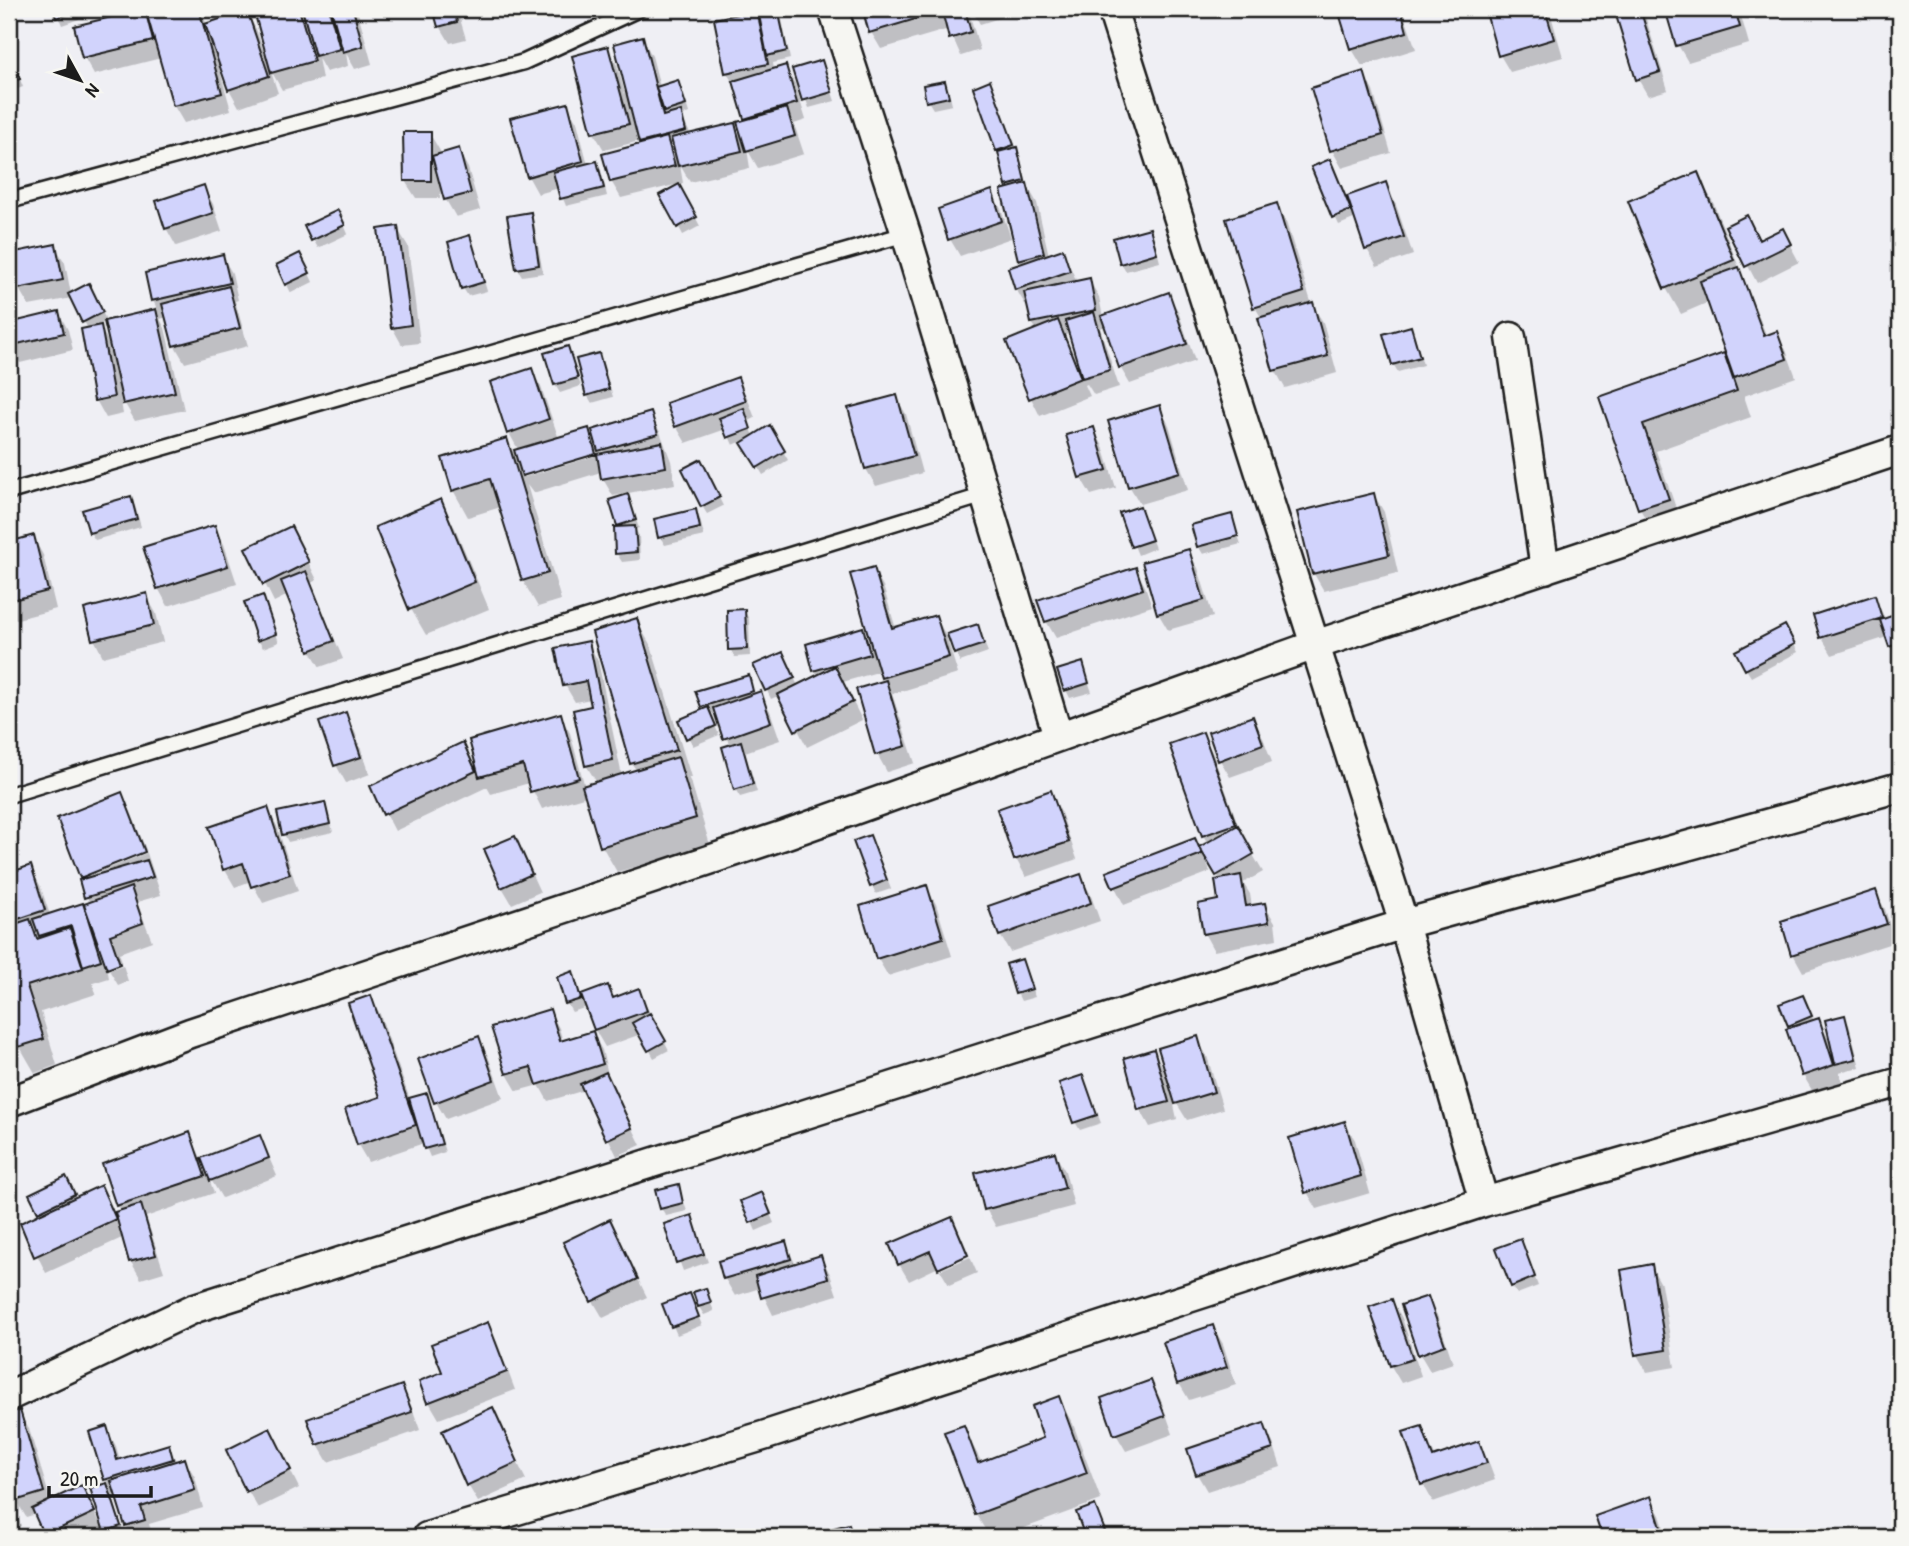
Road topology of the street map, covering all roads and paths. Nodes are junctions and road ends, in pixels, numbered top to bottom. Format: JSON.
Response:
{"nodes":[{"id":1,"x":639,"y":9,"type":"edge"},
{"id":2,"x":833,"y":9,"type":"edge"},
{"id":3,"x":1112,"y":9,"type":"edge"},
{"id":4,"x":9,"y":201,"type":"edge"},
{"id":5,"x":906,"y":234,"type":"junction"},
{"id":6,"x":1511,"y":337,"type":"dead end"},
{"id":7,"x":1900,"y":450,"type":"edge"},
{"id":8,"x":9,"y":492,"type":"edge"},
{"id":9,"x":985,"y":495,"type":"junction"},
{"id":10,"x":1545,"y":569,"type":"junction"},
{"id":11,"x":1314,"y":645,"type":"junction"},
{"id":12,"x":1058,"y":736,"type":"junction"},
{"id":13,"x":1900,"y":787,"type":"edge"},
{"id":14,"x":9,"y":796,"type":"edge"},
{"id":15,"x":1404,"y":925,"type":"junction"},
{"id":16,"x":1900,"y":1082,"type":"edge"},
{"id":17,"x":9,"y":1101,"type":"edge"},
{"id":18,"x":1484,"y":1202,"type":"junction"},
{"id":19,"x":9,"y":1396,"type":"edge"},
{"id":20,"x":426,"y":1537,"type":"edge"}],
"edges":[{"from":1,"to":4,"type":"lane"},
{"from":2,"to":5,"type":"street"},
{"from":3,"to":11,"type":"street"},
{"from":5,"to":8,"type":"lane"},
{"from":5,"to":9,"type":"street"},
{"from":6,"to":10,"type":"street"},
{"from":7,"to":10,"type":"street"},
{"from":9,"to":12,"type":"street"},
{"from":9,"to":14,"type":"lane"},
{"from":10,"to":11,"type":"street"},
{"from":11,"to":12,"type":"street"},
{"from":11,"to":15,"type":"street"},
{"from":12,"to":17,"type":"street"},
{"from":13,"to":15,"type":"street"},
{"from":15,"to":18,"type":"street"},
{"from":15,"to":19,"type":"street"},
{"from":16,"to":18,"type":"street"},
{"from":18,"to":20,"type":"street"}]}
